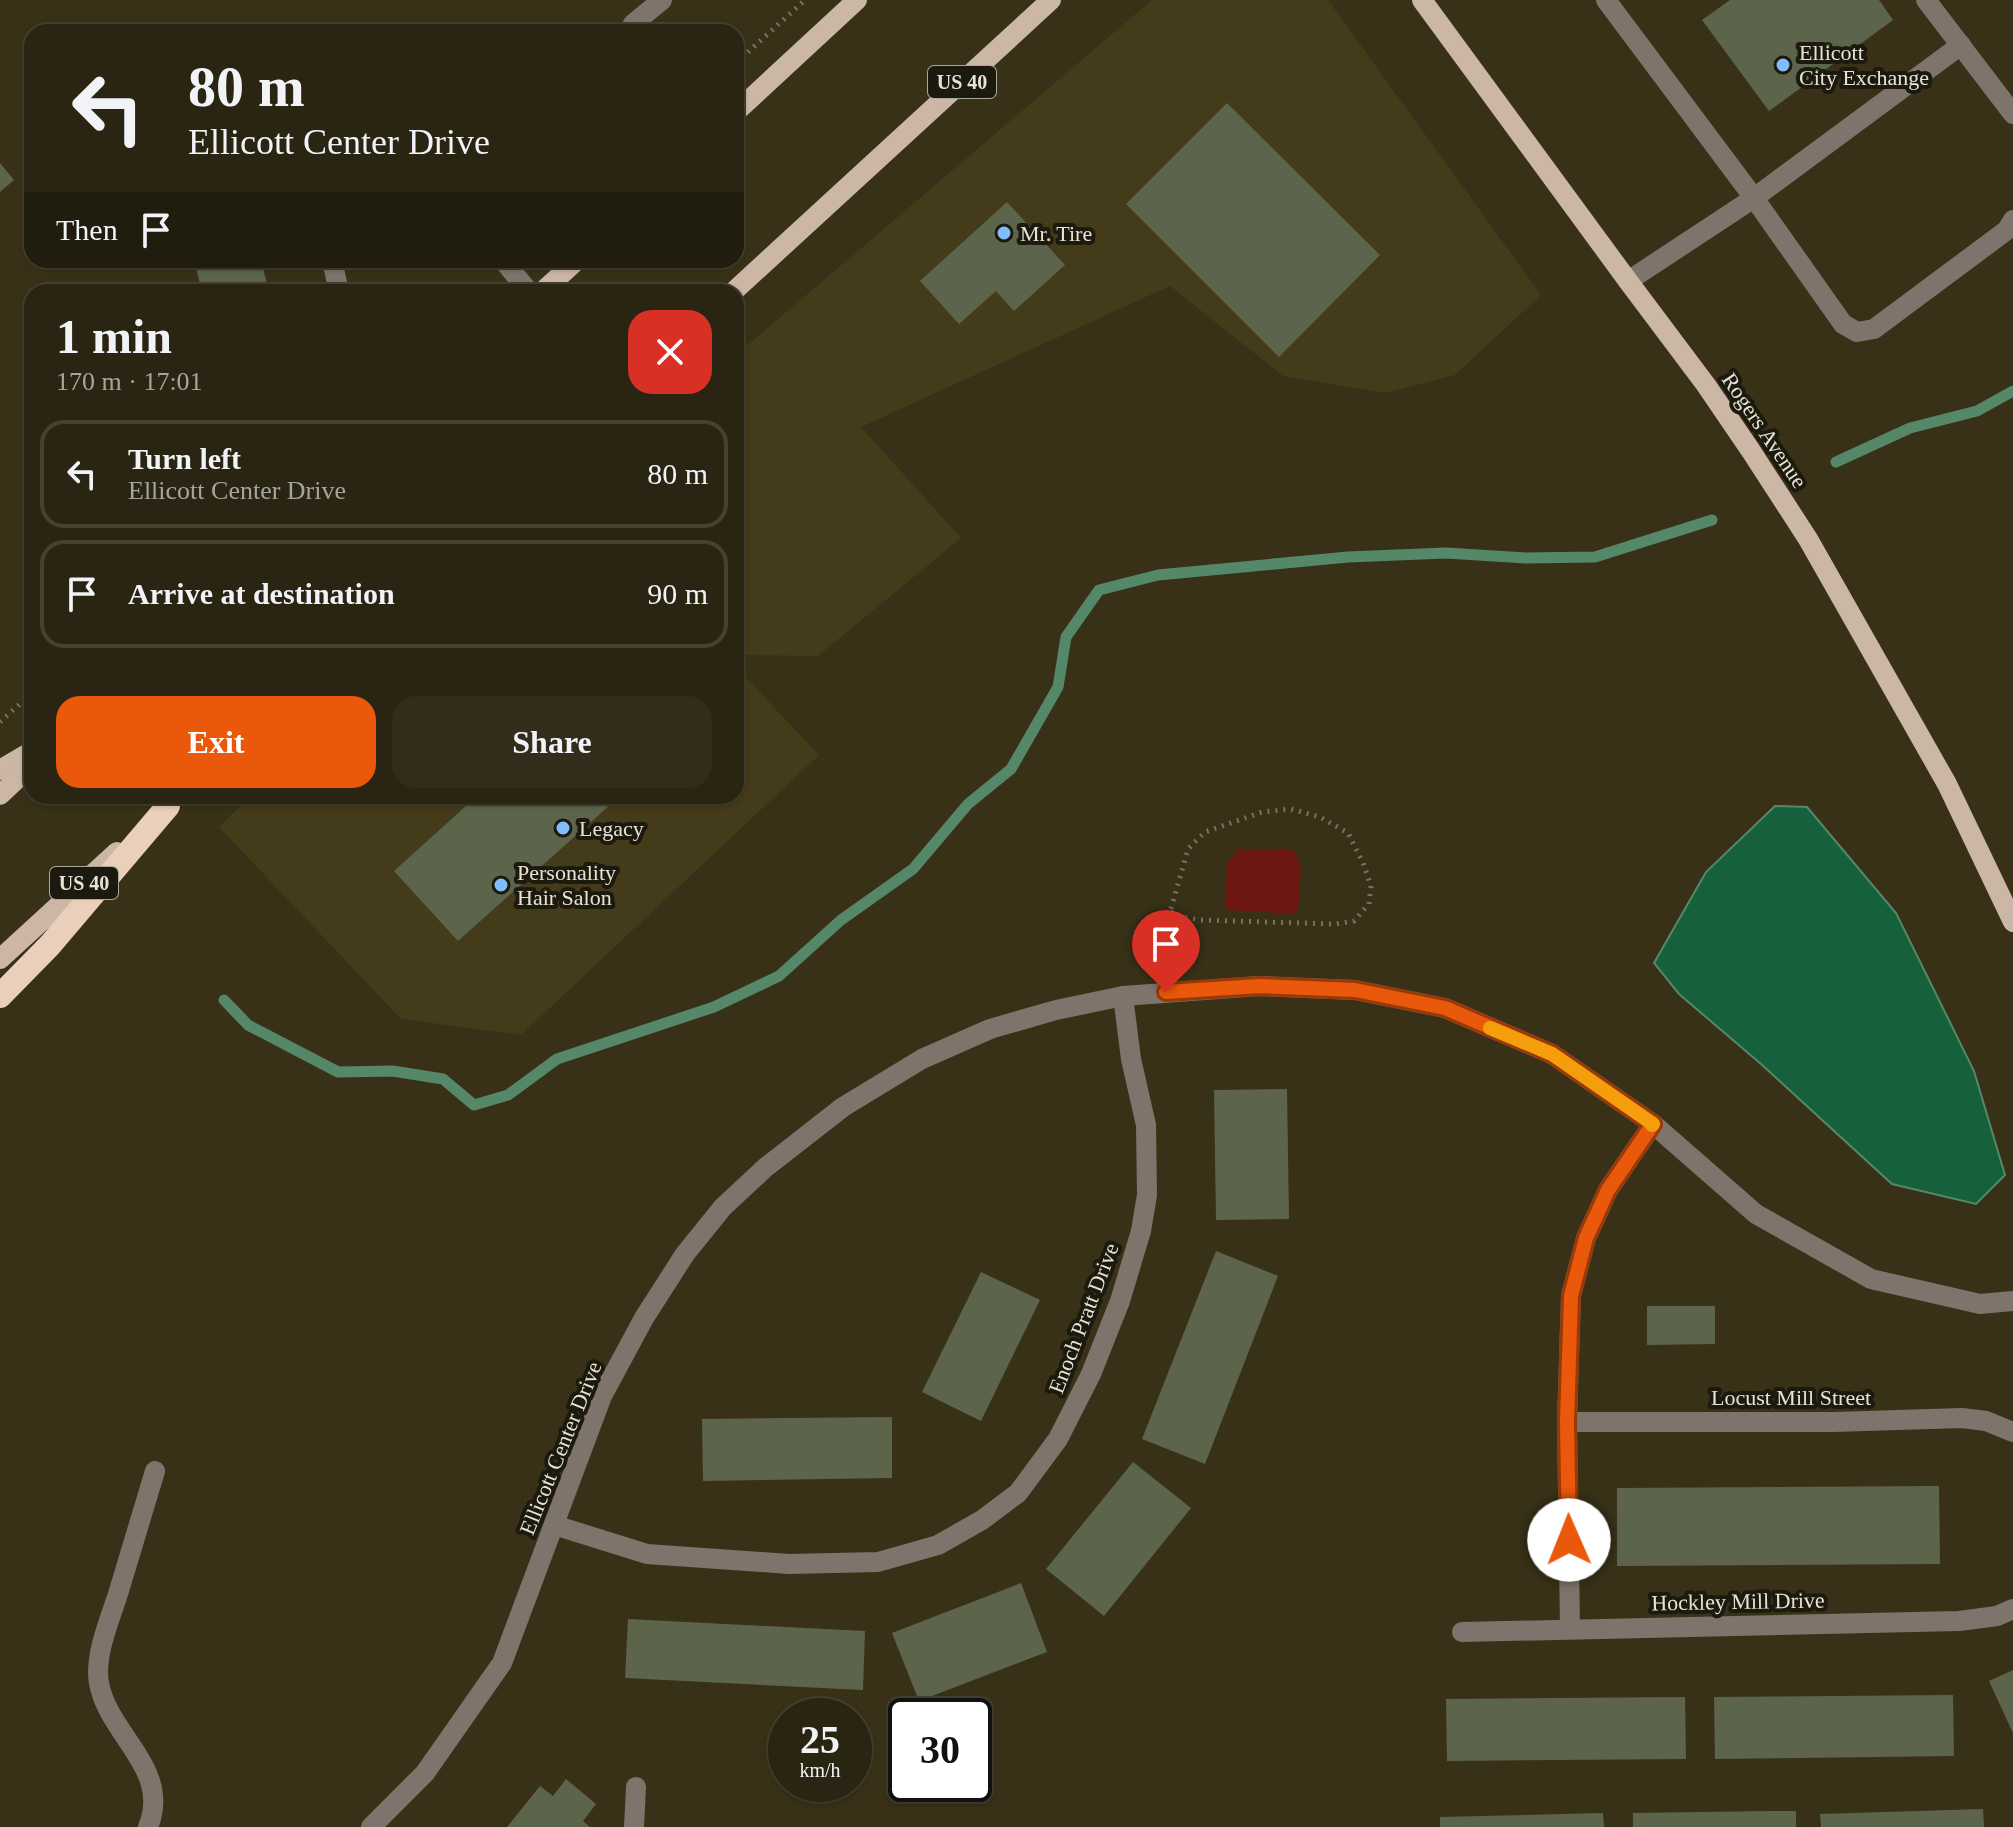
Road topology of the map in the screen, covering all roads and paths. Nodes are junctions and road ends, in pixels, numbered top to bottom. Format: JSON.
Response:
{"nodes":[{"id":1,"x":662,"y":0,"type":"edge"},
{"id":2,"x":805,"y":0,"type":"edge"},
{"id":3,"x":857,"y":0,"type":"edge"},
{"id":4,"x":1051,"y":0,"type":"edge"},
{"id":5,"x":1422,"y":0,"type":"edge"},
{"id":6,"x":1606,"y":0,"type":"edge"},
{"id":7,"x":1926,"y":0,"type":"edge"},
{"id":8,"x":633,"y":24,"type":"edge"},
{"id":9,"x":1961,"y":45,"type":"junction"},
{"id":10,"x":744,"y":56,"type":"edge"},
{"id":11,"x":744,"y":105,"type":"edge"},
{"id":12,"x":2013,"y":114,"type":"edge"},
{"id":13,"x":1754,"y":198,"type":"junction"},
{"id":14,"x":2013,"y":220,"type":"edge"},
{"id":15,"x":510,"y":268,"type":"edge"},
{"id":16,"x":568,"y":268,"type":"edge"},
{"id":17,"x":1628,"y":281,"type":"junction"},
{"id":18,"x":522,"y":284,"type":"edge"},
{"id":19,"x":551,"y":284,"type":"edge"},
{"id":20,"x":742,"y":284,"type":"edge"},
{"id":21,"x":24,"y":700,"type":"edge"},
{"id":22,"x":0,"y":722,"type":"edge"},
{"id":23,"x":24,"y":756,"type":"edge"},
{"id":24,"x":0,"y":770,"type":"edge"},
{"id":25,"x":24,"y":772,"type":"edge"},
{"id":26,"x":0,"y":795,"type":"edge"},
{"id":27,"x":171,"y":804,"type":"edge"},
{"id":28,"x":171,"y":804,"type":"edge"},
{"id":29,"x":1170,"y":912,"type":"junction"},
{"id":30,"x":2013,"y":922,"type":"edge"},
{"id":31,"x":0,"y":959,"type":"edge"},
{"id":32,"x":1166,"y":992,"type":"junction"},
{"id":33,"x":0,"y":996,"type":"edge"},
{"id":34,"x":1123,"y":996,"type":"junction"},
{"id":35,"x":1653,"y":1124,"type":"junction"},
{"id":36,"x":2013,"y":1301,"type":"edge"},
{"id":37,"x":1567,"y":1422,"type":"junction"},
{"id":38,"x":2013,"y":1432,"type":"edge"},
{"id":39,"x":155,"y":1471,"type":"dead end"},
{"id":40,"x":554,"y":1525,"type":"junction"},
{"id":41,"x":2013,"y":1609,"type":"edge"},
{"id":42,"x":1570,"y":1629,"type":"junction"},
{"id":43,"x":1462,"y":1632,"type":"dead end"},
{"id":44,"x":636,"y":1787,"type":"dead end"},
{"id":45,"x":148,"y":1827,"type":"edge"},
{"id":46,"x":371,"y":1827,"type":"edge"},
{"id":47,"x":634,"y":1827,"type":"edge"}],
"edges":[{"from":1,"to":8,"type":"street"},
{"from":2,"to":10,"type":"path"},
{"from":3,"to":11,"type":"main road"},
{"from":4,"to":20,"type":"main road","number":"US 40"},
{"from":5,"to":17,"type":"main road","name":"Rogers Avenue"},
{"from":6,"to":13,"type":"street"},
{"from":7,"to":9,"type":"street"},
{"from":9,"to":12,"type":"street"},
{"from":9,"to":13,"type":"street"},
{"from":13,"to":14,"type":"street"},
{"from":13,"to":17,"type":"street"},
{"from":15,"to":18,"type":"street"},
{"from":16,"to":19,"type":"main road"},
{"from":17,"to":30,"type":"main road","name":"Rogers Avenue"},
{"from":21,"to":22,"type":"path"},
{"from":23,"to":24,"type":"main road"},
{"from":25,"to":26,"type":"main road"},
{"from":27,"to":31,"type":"main road","number":"US 40"},
{"from":28,"to":33,"type":"highway"},
{"from":29,"to":29,"type":"path"},
{"from":29,"to":32,"type":"path"},
{"from":32,"to":34,"type":"street","name":"Ellicott Center Drive"},
{"from":32,"to":35,"type":"street","name":"Ellicott Center Drive"},
{"from":34,"to":40,"type":"street","name":"Ellicott Center Drive"},
{"from":34,"to":40,"type":"street","name":"Enoch Pratt Drive"},
{"from":35,"to":36,"type":"street","name":"Ellicott Center Drive"},
{"from":35,"to":37,"type":"street"},
{"from":37,"to":38,"type":"street","name":"Locust Mill Street"},
{"from":37,"to":42,"type":"street"},
{"from":39,"to":45,"type":"street"},
{"from":40,"to":46,"type":"street","name":"Ellicott Center Drive"},
{"from":41,"to":42,"type":"street","name":"Hockley Mill Drive"},
{"from":42,"to":43,"type":"street","name":"Hockley Mill Drive"},
{"from":44,"to":47,"type":"street"}]}
